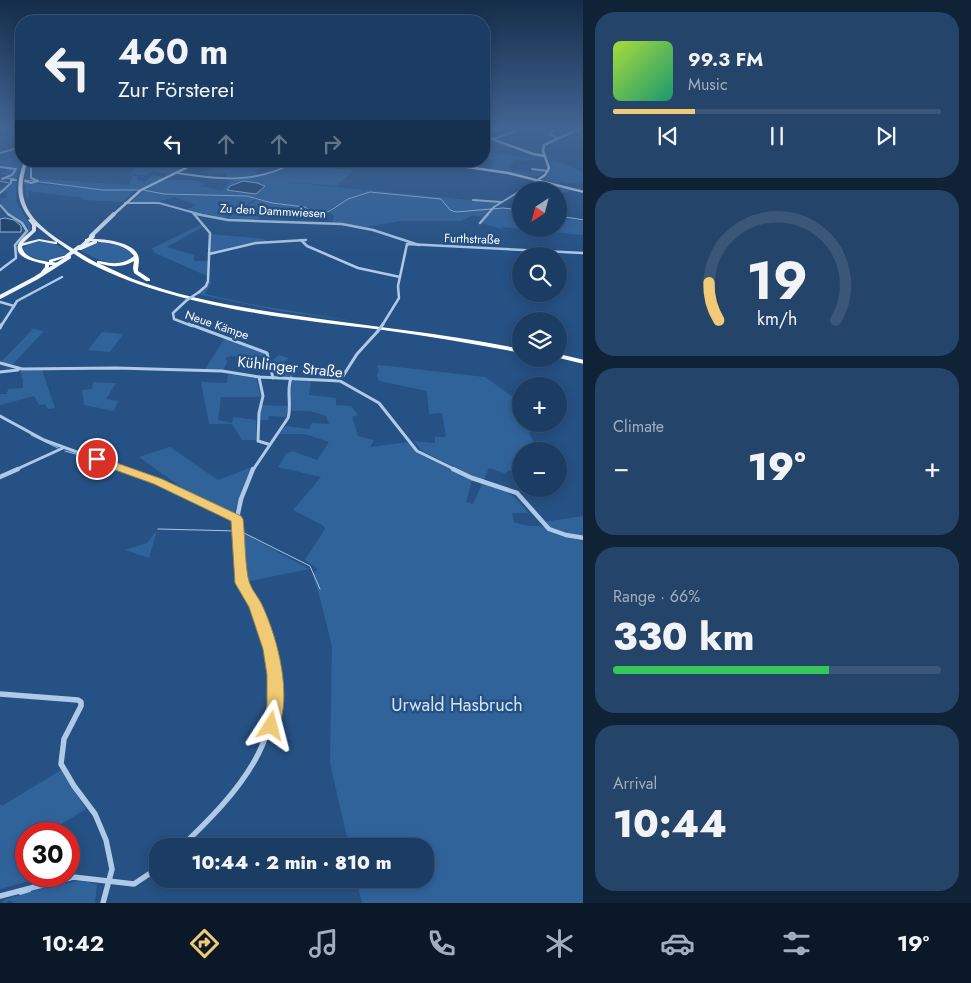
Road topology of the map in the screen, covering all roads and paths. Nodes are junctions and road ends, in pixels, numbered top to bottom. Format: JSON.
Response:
{"nodes":[{"id":1,"x":15,"y":171,"type":"edge"},
{"id":2,"x":22,"y":171,"type":"edge"},
{"id":3,"x":24,"y":171,"type":"edge"},
{"id":4,"x":31,"y":171,"type":"edge"},
{"id":5,"x":279,"y":171,"type":"edge"},
{"id":6,"x":495,"y":171,"type":"edge"},
{"id":7,"x":548,"y":171,"type":"edge"},
{"id":8,"x":177,"y":172,"type":"joint"},
{"id":9,"x":538,"y":180,"type":"junction"},
{"id":10,"x":25,"y":181,"type":"dead end"},
{"id":11,"x":583,"y":192,"type":"edge"},
{"id":12,"x":0,"y":193,"type":"edge"},
{"id":13,"x":473,"y":200,"type":"dead end"},
{"id":14,"x":125,"y":202,"type":"junction"},
{"id":15,"x":501,"y":202,"type":"junction"},
{"id":16,"x":0,"y":205,"type":"edge"},
{"id":17,"x":193,"y":213,"type":"junction"},
{"id":18,"x":112,"y":215,"type":"junction"},
{"id":19,"x":201,"y":215,"type":"junction"},
{"id":20,"x":196,"y":216,"type":"junction"},
{"id":21,"x":30,"y":218,"type":"junction"},
{"id":22,"x":480,"y":223,"type":"dead end"},
{"id":23,"x":91,"y":238,"type":"junction"},
{"id":24,"x":301,"y":240,"type":"junction"},
{"id":25,"x":306,"y":240,"type":"dead end"},
{"id":26,"x":100,"y":241,"type":"junction"},
{"id":27,"x":419,"y":245,"type":"junction"},
{"id":28,"x":63,"y":246,"type":"junction"},
{"id":29,"x":80,"y":248,"type":"junction"},
{"id":30,"x":20,"y":250,"type":"junction"},
{"id":31,"x":583,"y":253,"type":"edge"},
{"id":32,"x":209,"y":254,"type":"junction"},
{"id":33,"x":68,"y":256,"type":"junction"},
{"id":34,"x":136,"y":256,"type":"junction"},
{"id":35,"x":90,"y":258,"type":"junction"},
{"id":36,"x":47,"y":262,"type":"junction"},
{"id":37,"x":56,"y":264,"type":"junction"},
{"id":38,"x":0,"y":270,"type":"edge"},
{"id":39,"x":43,"y":272,"type":"junction"},
{"id":40,"x":62,"y":277,"type":"dead end"},
{"id":41,"x":400,"y":278,"type":"junction"},
{"id":42,"x":155,"y":284,"type":"junction"},
{"id":43,"x":13,"y":290,"type":"junction"},
{"id":44,"x":1,"y":296,"type":"edge"},
{"id":45,"x":187,"y":300,"type":"joint"},
{"id":46,"x":0,"y":302,"type":"edge"},
{"id":47,"x":14,"y":306,"type":"junction"},
{"id":48,"x":383,"y":324,"type":"joint"},
{"id":49,"x":0,"y":328,"type":"edge"},
{"id":50,"x":512,"y":348,"type":"edge"},
{"id":51,"x":512,"y":348,"type":"edge"},
{"id":52,"x":567,"y":360,"type":"edge"},
{"id":53,"x":0,"y":363,"type":"edge"},
{"id":54,"x":583,"y":363,"type":"edge"},
{"id":55,"x":22,"y":369,"type":"junction"},
{"id":56,"x":0,"y":372,"type":"edge"},
{"id":57,"x":259,"y":377,"type":"junction"},
{"id":58,"x":273,"y":378,"type":"junction"},
{"id":59,"x":292,"y":378,"type":"junction"},
{"id":60,"x":343,"y":380,"type":"junction"},
{"id":61,"x":0,"y":416,"type":"edge"},
{"id":62,"x":268,"y":444,"type":"junction"},
{"id":63,"x":63,"y":448,"type":"junction"},
{"id":64,"x":0,"y":477,"type":"edge"},
{"id":65,"x":237,"y":519,"type":"junction"},
{"id":66,"x":583,"y":538,"type":"edge"},
{"id":67,"x":0,"y":694,"type":"edge"},
{"id":68,"x":190,"y":838,"type":"edge"},
{"id":69,"x":149,"y":874,"type":"edge"},
{"id":70,"x":109,"y":880,"type":"junction"},
{"id":71,"x":0,"y":896,"type":"edge"},
{"id":72,"x":103,"y":903,"type":"edge"}],
"edges":[{"from":1,"to":12,"type":"street"},
{"from":2,"to":21,"type":"highway"},
{"from":3,"to":35,"type":"highway"},
{"from":4,"to":10,"type":"street"},
{"from":5,"to":8,"type":"street"},
{"from":6,"to":9,"type":"street"},
{"from":7,"to":9,"type":"street"},
{"from":8,"to":14,"type":"street"},
{"from":9,"to":11,"type":"street"},
{"from":9,"to":15,"type":"street"},
{"from":13,"to":15,"type":"street"},
{"from":14,"to":17,"type":"street","name":"Zu den Dammwiesen"},
{"from":14,"to":18,"type":"street"},
{"from":15,"to":22,"type":"street"},
{"from":16,"to":38,"type":"street"},
{"from":17,"to":19,"type":"street","name":"Zu den Dammwiesen"},
{"from":17,"to":20,"type":"street","name":"Neue Kämpe"},
{"from":18,"to":23,"type":"street"},
{"from":18,"to":23,"type":"street"},
{"from":19,"to":20,"type":"street"},
{"from":19,"to":27,"type":"street","name":"Zu den Dammwiesen"},
{"from":20,"to":32,"type":"street","name":"Neue Kämpe"},
{"from":21,"to":28,"type":"highway"},
{"from":21,"to":30,"type":"highway"},
{"from":23,"to":26,"type":"highway"},
{"from":23,"to":26,"type":"highway"},
{"from":23,"to":29,"type":"main road"},
{"from":24,"to":25,"type":"street"},
{"from":24,"to":32,"type":"street"},
{"from":24,"to":41,"type":"street"},
{"from":26,"to":29,"type":"highway"},
{"from":26,"to":34,"type":"highway"},
{"from":27,"to":31,"type":"street","name":"Furthstraße"},
{"from":27,"to":41,"type":"street"},
{"from":28,"to":30,"type":"highway"},
{"from":28,"to":50,"type":"highway"},
{"from":29,"to":33,"type":"main road","bridge":true},
{"from":30,"to":36,"type":"highway"},
{"from":32,"to":45,"type":"street","name":"Neue Kämpe","bridge":true},
{"from":33,"to":36,"type":"highway"},
{"from":33,"to":37,"type":"main road"},
{"from":34,"to":35,"type":"highway"},
{"from":34,"to":42,"type":"highway"},
{"from":35,"to":42,"type":"highway"},
{"from":36,"to":37,"type":"highway"},
{"from":36,"to":39,"type":"highway"},
{"from":37,"to":39,"type":"main road"},
{"from":37,"to":43,"type":"main road"},
{"from":39,"to":43,"type":"main road"},
{"from":40,"to":47,"type":"street"},
{"from":41,"to":48,"type":"street"},
{"from":42,"to":51,"type":"highway"},
{"from":43,"to":44,"type":"main road"},
{"from":45,"to":58,"type":"street","name":"Neue Kämpe"},
{"from":46,"to":47,"type":"street"},
{"from":47,"to":49,"type":"street"},
{"from":48,"to":60,"type":"street","bridge":true},
{"from":52,"to":54,"type":"highway"},
{"from":53,"to":55,"type":"street","name":"Kühlinger Straße"},
{"from":55,"to":56,"type":"street"},
{"from":55,"to":57,"type":"street","name":"Kühlinger Straße"},
{"from":57,"to":58,"type":"street","name":"Kühlinger Straße"},
{"from":57,"to":62,"type":"street"},
{"from":58,"to":59,"type":"street","name":"Kühlinger Straße"},
{"from":59,"to":60,"type":"street","name":"Kühlinger Straße"},
{"from":59,"to":62,"type":"street"},
{"from":60,"to":66,"type":"street","name":"Kühlinger Straße"},
{"from":61,"to":63,"type":"street"},
{"from":62,"to":65,"type":"street"},
{"from":63,"to":64,"type":"street"},
{"from":63,"to":65,"type":"street"},
{"from":65,"to":68,"type":"street"},
{"from":67,"to":70,"type":"street"},
{"from":69,"to":70,"type":"street"},
{"from":70,"to":71,"type":"street"},
{"from":70,"to":72,"type":"street"}]}
